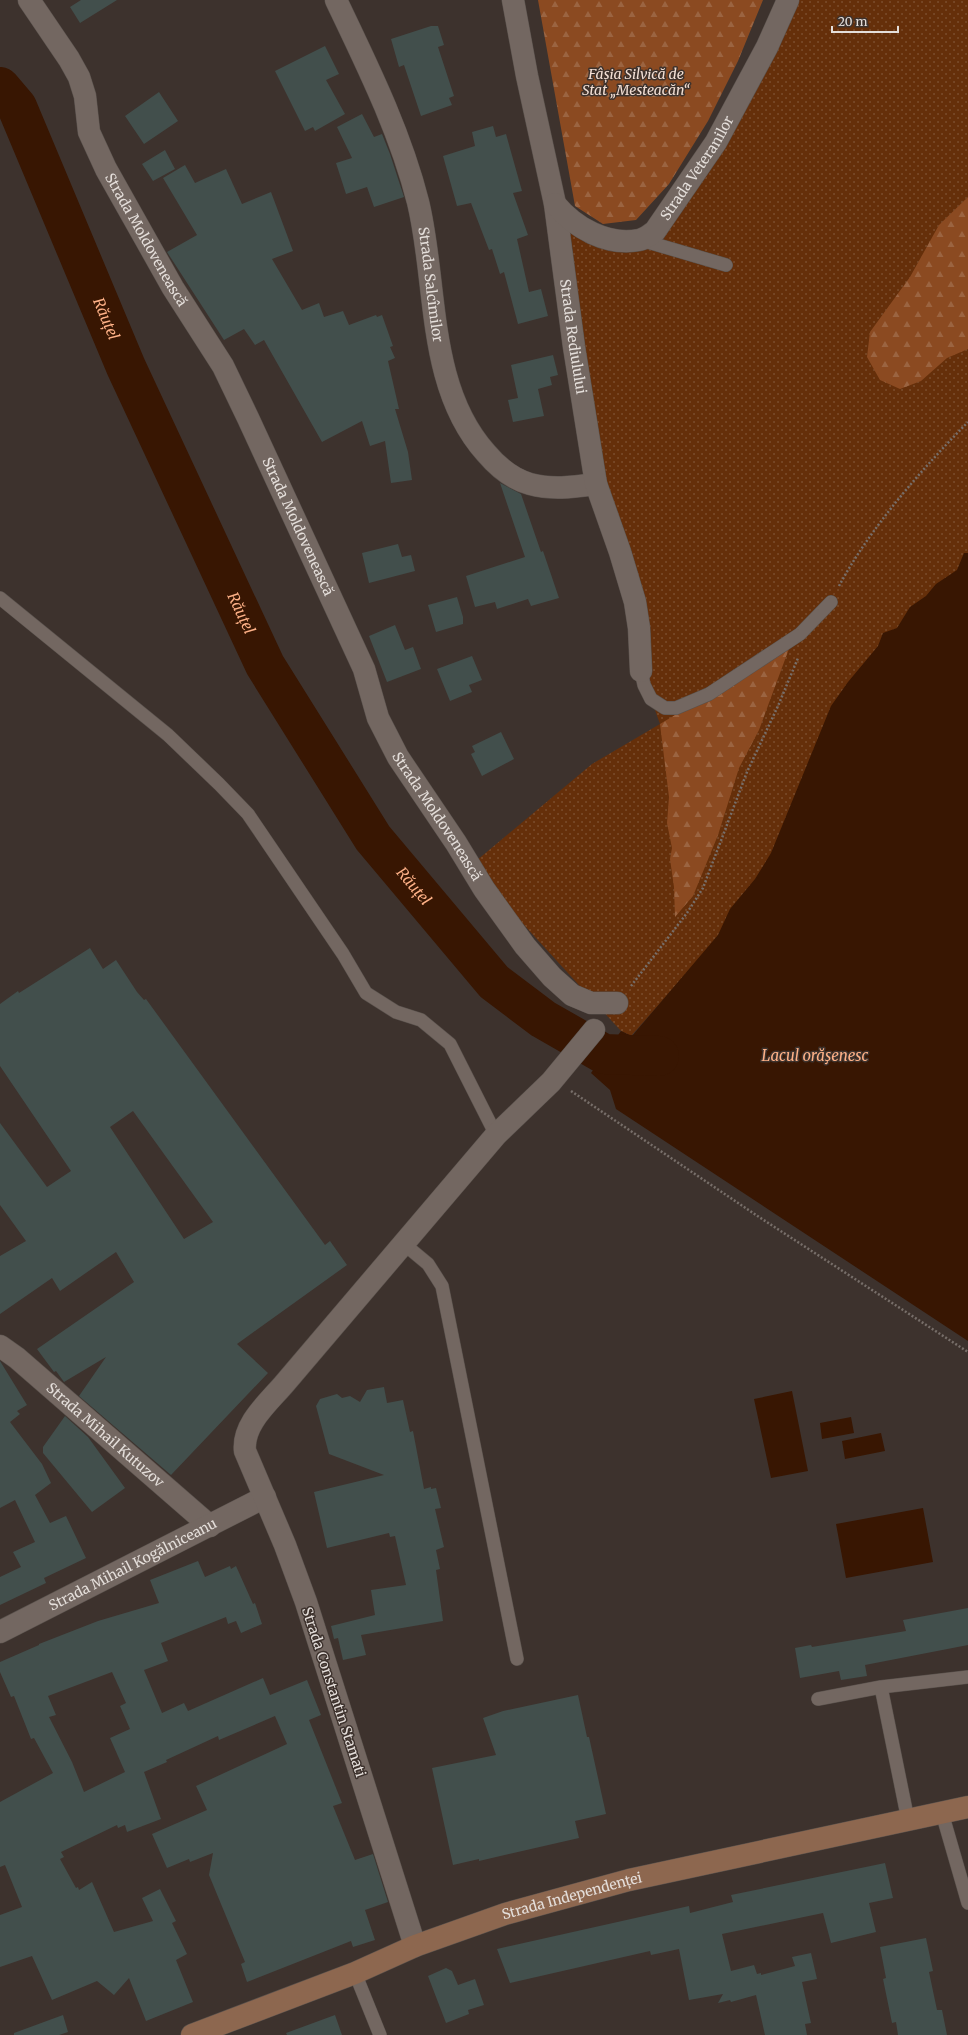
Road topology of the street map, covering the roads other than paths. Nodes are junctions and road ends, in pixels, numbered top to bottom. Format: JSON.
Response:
{"nodes":[{"id":1,"x":28,"y":0,"type":"edge"},
{"id":2,"x":336,"y":0,"type":"edge"},
{"id":3,"x":513,"y":0,"type":"edge"},
{"id":4,"x":788,"y":0,"type":"edge"},
{"id":5,"x":555,"y":204,"type":"junction"},
{"id":6,"x":641,"y":240,"type":"junction"},
{"id":7,"x":726,"y":264,"type":"dead end"},
{"id":8,"x":596,"y":484,"type":"junction"},
{"id":9,"x":0,"y":598,"type":"edge"},
{"id":10,"x":831,"y":602,"type":"road end"},
{"id":11,"x":641,"y":671,"type":"joint"},
{"id":12,"x":617,"y":1003,"type":"road end"},
{"id":13,"x":594,"y":1030,"type":"dead end"},
{"id":14,"x":496,"y":1135,"type":"junction"},
{"id":15,"x":404,"y":1244,"type":"junction"},
{"id":16,"x":0,"y":1346,"type":"edge"},
{"id":17,"x":265,"y":1497,"type":"junction"},
{"id":18,"x":210,"y":1526,"type":"junction"},
{"id":19,"x":0,"y":1632,"type":"edge"},
{"id":20,"x":517,"y":1659,"type":"dead end"},
{"id":21,"x":968,"y":1677,"type":"edge"},
{"id":22,"x":881,"y":1687,"type":"junction"},
{"id":23,"x":818,"y":1699,"type":"dead end"},
{"id":24,"x":968,"y":1807,"type":"edge"},
{"id":25,"x":942,"y":1813,"type":"junction"},
{"id":26,"x":908,"y":1820,"type":"junction"},
{"id":27,"x":968,"y":1902,"type":"edge"},
{"id":28,"x":415,"y":1946,"type":"junction"},
{"id":29,"x":355,"y":1973,"type":"junction"},
{"id":30,"x":192,"y":2035,"type":"edge"},
{"id":31,"x":380,"y":2035,"type":"edge"}],
"edges":[{"from":1,"to":12,"type":"street","name":"Strada Moldovenească"},
{"from":2,"to":8,"type":"street","name":"Strada Salcîmilor"},
{"from":3,"to":5,"type":"street","name":"Strada Rediulului"},
{"from":4,"to":6,"type":"street","name":"Strada Veteranilor"},
{"from":5,"to":6,"type":"street"},
{"from":5,"to":8,"type":"street","name":"Strada Rediulului"},
{"from":6,"to":7,"type":"lane"},
{"from":8,"to":11,"type":"street","name":"Strada Rediulului"},
{"from":9,"to":14,"type":"lane"},
{"from":10,"to":11,"type":"lane"},
{"from":13,"to":14,"type":"street"},
{"from":14,"to":15,"type":"street"},
{"from":15,"to":17,"type":"street","name":"Strada Constantin Stamati"},
{"from":15,"to":20,"type":"lane"},
{"from":16,"to":18,"type":"street","name":"Strada Mihail Kutuzov"},
{"from":17,"to":18,"type":"street","name":"Strada Mihail Kogălniceanu"},
{"from":17,"to":28,"type":"street","name":"Strada Constantin Stamati"},
{"from":18,"to":19,"type":"street","name":"Strada Mihail Kogălniceanu"},
{"from":21,"to":22,"type":"lane"},
{"from":22,"to":23,"type":"lane"},
{"from":22,"to":26,"type":"lane"},
{"from":24,"to":25,"type":"street","name":"Strada Independenței"},
{"from":25,"to":26,"type":"street","name":"Strada Independenței"},
{"from":25,"to":27,"type":"lane"},
{"from":26,"to":28,"type":"street","name":"Strada Independenței"},
{"from":28,"to":29,"type":"street","name":"Strada Independenței"},
{"from":29,"to":30,"type":"street","name":"Strada Independenței"},
{"from":29,"to":31,"type":"lane"}]}
